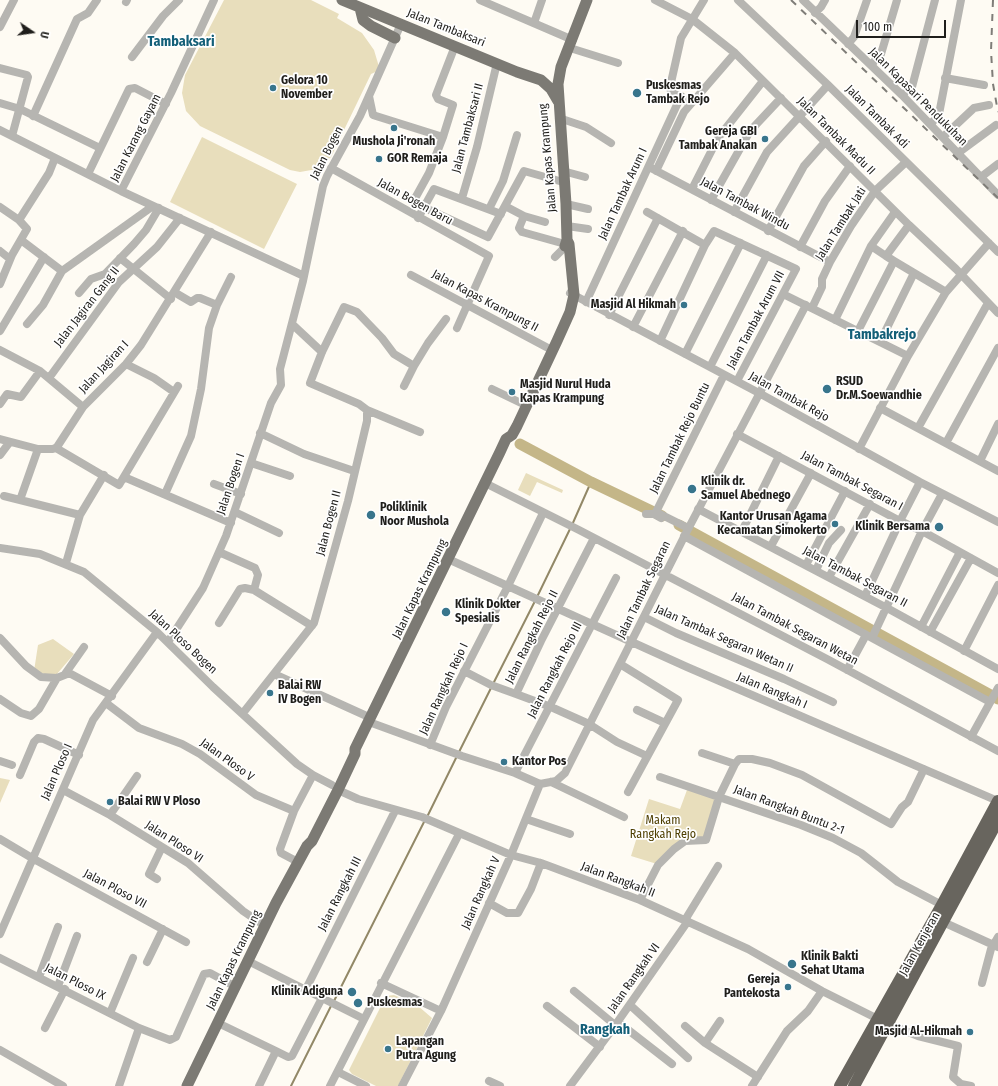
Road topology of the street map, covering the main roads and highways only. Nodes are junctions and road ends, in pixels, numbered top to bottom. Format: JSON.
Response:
{"nodes":[{"id":1,"x":342,"y":0,"type":"edge"},
{"id":2,"x":586,"y":0,"type":"edge"},
{"id":3,"x":358,"y":5,"type":"edge"},
{"id":4,"x":395,"y":38,"type":"road end"},
{"id":5,"x":561,"y":67,"type":"junction"},
{"id":6,"x":541,"y":80,"type":"junction"},
{"id":7,"x":558,"y":101,"type":"junction"},
{"id":8,"x":571,"y":294,"type":"junction"},
{"id":9,"x":506,"y":439,"type":"junction"},
{"id":10,"x":998,"y":801,"type":"edge"},
{"id":11,"x":998,"y":820,"type":"edge"},
{"id":12,"x":883,"y":1021,"type":"junction"},
{"id":13,"x":186,"y":1086,"type":"edge"},
{"id":14,"x":840,"y":1086,"type":"edge"},
{"id":15,"x":854,"y":1086,"type":"edge"}],
"edges":[{"from":1,"to":3,"type":"main road","name":"Jalan Tambaksari"},
{"from":2,"to":5,"type":"main road"},
{"from":3,"to":4,"type":"main road"},
{"from":3,"to":6,"type":"main road","name":"Jalan Tambaksari"},
{"from":5,"to":6,"type":"main road"},
{"from":5,"to":7,"type":"main road"},
{"from":6,"to":7,"type":"main road","name":"Jalan Kapas Krampung"},
{"from":7,"to":8,"type":"main road","name":"Jalan Kapas Krampung"},
{"from":8,"to":9,"type":"main road","name":"Jalan Kapas Krampung"},
{"from":8,"to":9,"type":"main road","name":"Jalan Kapas Krampung"},
{"from":9,"to":13,"type":"main road","name":"Jalan Kapas Krampung"},
{"from":10,"to":12,"type":"highway","name":"Jalan Kenjeran"},
{"from":11,"to":12,"type":"highway","name":"Jalan Kenjeran"},
{"from":12,"to":14,"type":"highway","name":"Jalan Kenjeran"},
{"from":12,"to":15,"type":"highway","name":"Jalan Kenjeran"}]}
